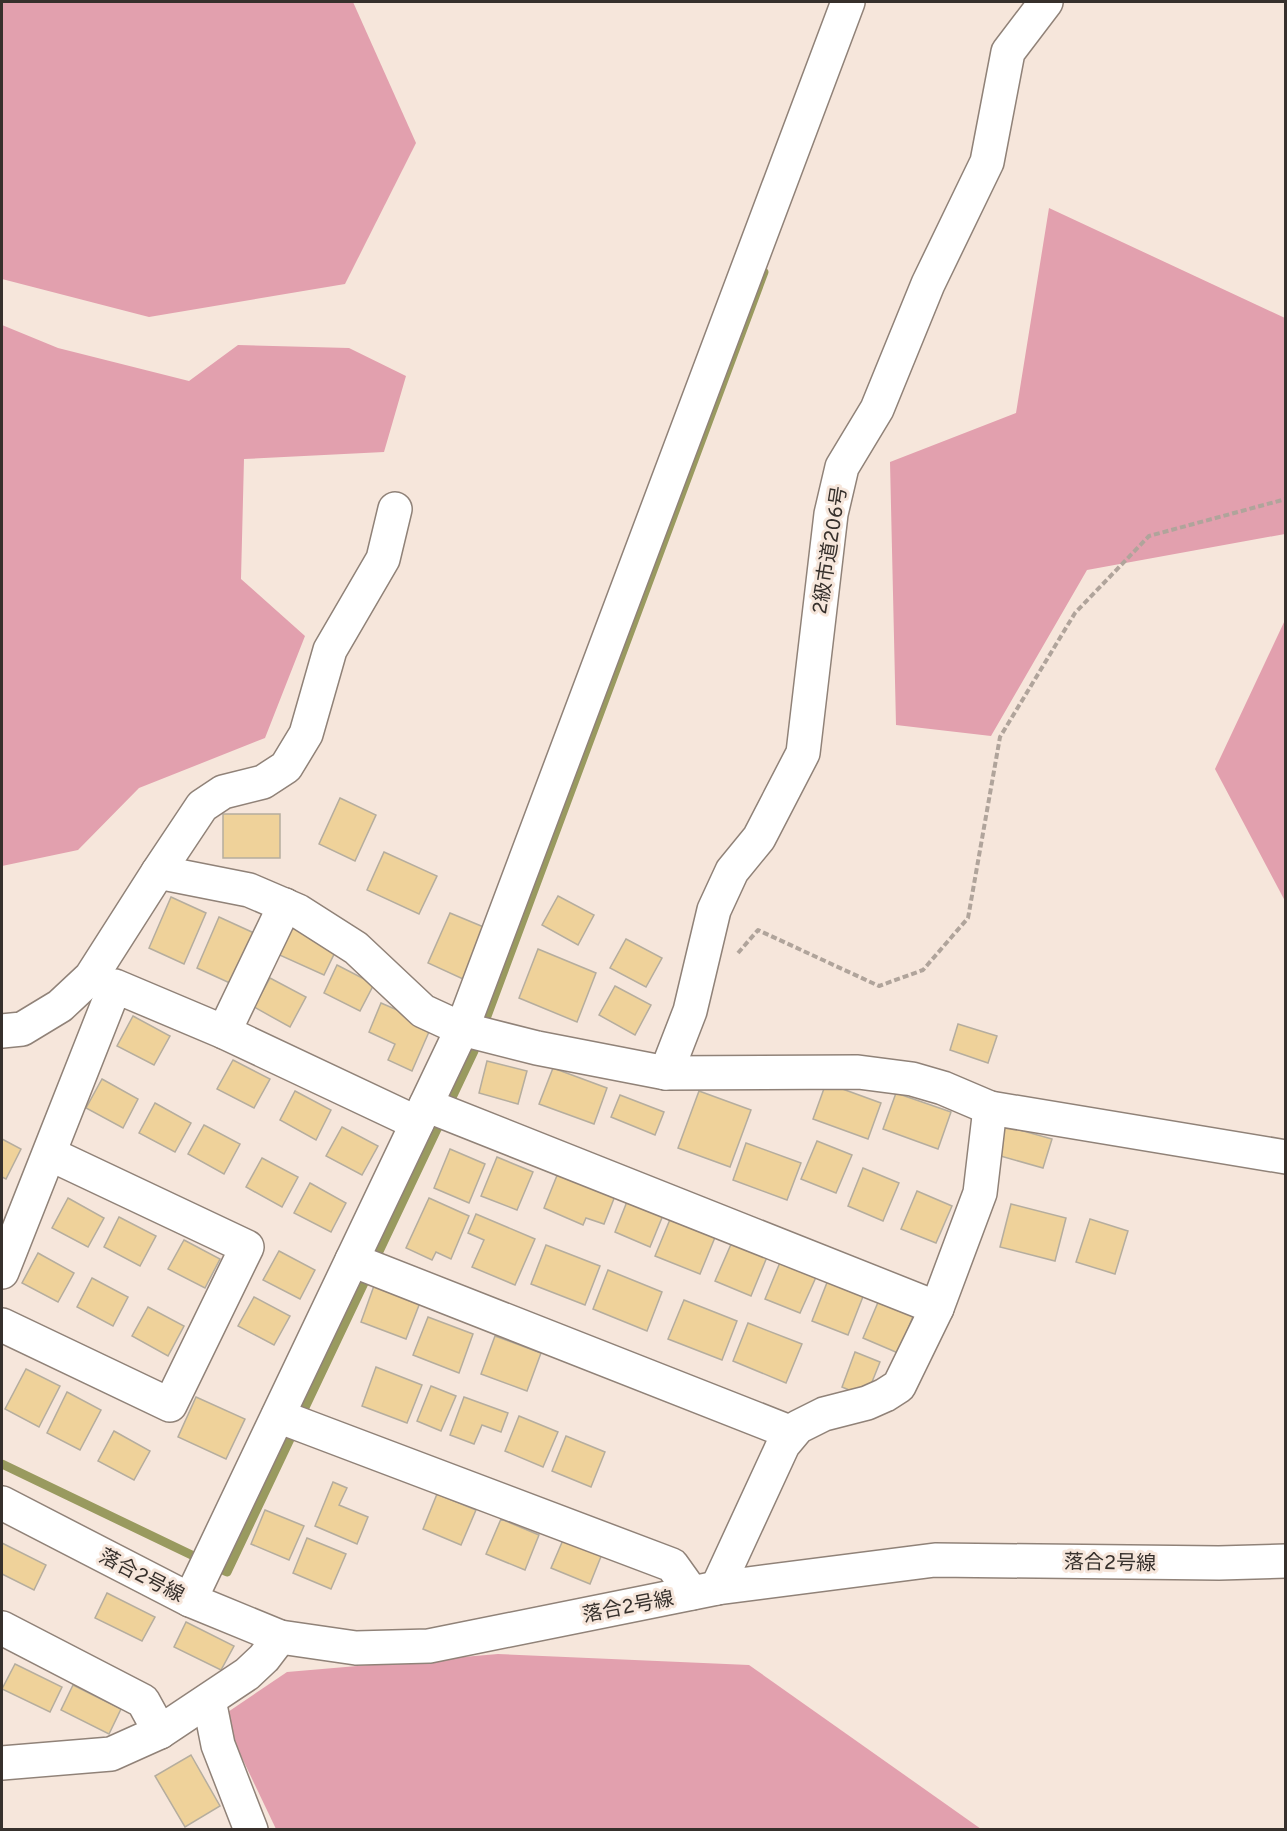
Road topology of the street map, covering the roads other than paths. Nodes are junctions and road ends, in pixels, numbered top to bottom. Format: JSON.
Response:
{"nodes":[{"id":1,"x":848,"y":2,"type":"edge"},
{"id":2,"x":1046,"y":2,"type":"edge"},
{"id":3,"x":395,"y":509,"type":"dead end"},
{"id":4,"x":158,"y":872,"type":"junction"},
{"id":5,"x":285,"y":905,"type":"junction"},
{"id":6,"x":103,"y":982,"type":"junction"},
{"id":7,"x":462,"y":1029,"type":"junction"},
{"id":8,"x":2,"y":1031,"type":"edge"},
{"id":9,"x":224,"y":1032,"type":"junction"},
{"id":10,"x":666,"y":1073,"type":"junction"},
{"id":11,"x":990,"y":1108,"type":"junction"},
{"id":12,"x":422,"y":1114,"type":"junction"},
{"id":13,"x":50,"y":1154,"type":"junction"},
{"id":14,"x":1286,"y":1157,"type":"edge"},
{"id":15,"x":352,"y":1260,"type":"junction"},
{"id":16,"x":2,"y":1272,"type":"edge"},
{"id":17,"x":937,"y":1308,"type":"junction"},
{"id":18,"x":2,"y":1324,"type":"edge"},
{"id":19,"x":278,"y":1416,"type":"junction"},
{"id":20,"x":792,"y":1433,"type":"junction"},
{"id":21,"x":2,"y":1503,"type":"edge"},
{"id":22,"x":1286,"y":1561,"type":"edge"},
{"id":23,"x":704,"y":1590,"type":"junction"},
{"id":24,"x":190,"y":1600,"type":"junction"},
{"id":25,"x":2,"y":1628,"type":"edge"},
{"id":26,"x":280,"y":1637,"type":"junction"},
{"id":27,"x":209,"y":1700,"type":"junction"},
{"id":28,"x":160,"y":1732,"type":"junction"},
{"id":29,"x":2,"y":1763,"type":"edge"},
{"id":30,"x":251,"y":1830,"type":"edge"}],
"edges":[{"from":1,"to":7,"type":"street"},
{"from":2,"to":10,"type":"street","name":"2級市道206号"},
{"from":3,"to":4,"type":"street"},
{"from":4,"to":5,"type":"street"},
{"from":4,"to":6,"type":"street"},
{"from":5,"to":7,"type":"street"},
{"from":5,"to":9,"type":"street"},
{"from":6,"to":8,"type":"street"},
{"from":6,"to":9,"type":"street"},
{"from":6,"to":13,"type":"street"},
{"from":7,"to":10,"type":"street"},
{"from":7,"to":12,"type":"street"},
{"from":9,"to":12,"type":"street"},
{"from":10,"to":11,"type":"street"},
{"from":11,"to":14,"type":"street"},
{"from":11,"to":17,"type":"street"},
{"from":12,"to":15,"type":"street"},
{"from":12,"to":17,"type":"street"},
{"from":13,"to":16,"type":"street"},
{"from":13,"to":18,"type":"street"},
{"from":15,"to":19,"type":"street"},
{"from":15,"to":20,"type":"street"},
{"from":17,"to":20,"type":"street"},
{"from":19,"to":23,"type":"street"},
{"from":19,"to":24,"type":"street"},
{"from":20,"to":23,"type":"street"},
{"from":21,"to":24,"type":"street","name":"落合2号線"},
{"from":22,"to":23,"type":"street","name":"落合2号線"},
{"from":23,"to":26,"type":"street","name":"落合2号線"},
{"from":24,"to":26,"type":"street","name":"落合2号線"},
{"from":25,"to":28,"type":"street"},
{"from":26,"to":27,"type":"street"},
{"from":27,"to":28,"type":"street"},
{"from":27,"to":30,"type":"street"},
{"from":28,"to":29,"type":"street"}]}
